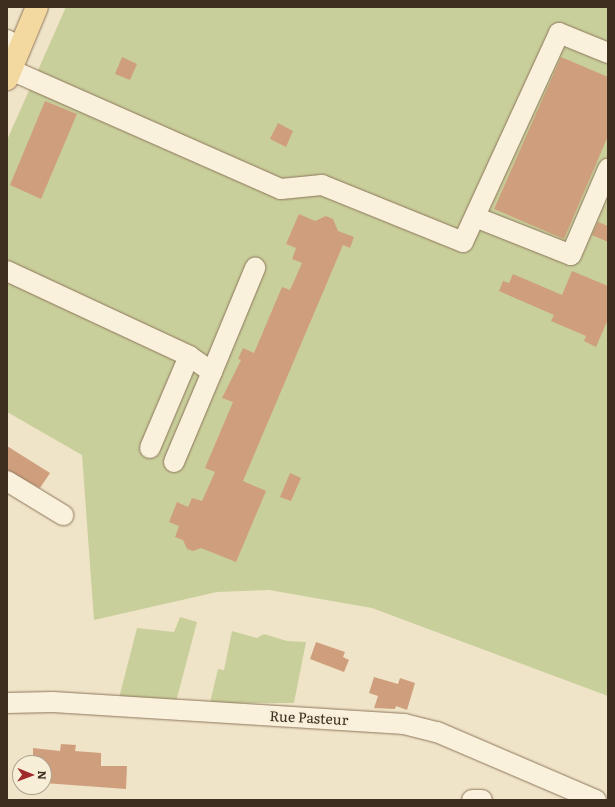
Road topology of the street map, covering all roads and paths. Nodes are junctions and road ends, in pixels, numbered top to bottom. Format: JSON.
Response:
{"nodes":[{"id":1,"x":37,"y":7,"type":"edge"},
{"id":2,"x":14,"y":44,"type":"edge"},
{"id":3,"x":608,"y":53,"type":"edge"},
{"id":4,"x":9,"y":74,"type":"edge"},
{"id":5,"x":608,"y":170,"type":"edge"},
{"id":6,"x":475,"y":217,"type":"junction"},
{"id":7,"x":255,"y":268,"type":"dead end"},
{"id":8,"x":7,"y":271,"type":"edge"},
{"id":9,"x":189,"y":356,"type":"junction"},
{"id":10,"x":212,"y":372,"type":"junction"},
{"id":11,"x":150,"y":448,"type":"dead end"},
{"id":12,"x":174,"y":462,"type":"dead end"},
{"id":13,"x":7,"y":481,"type":"edge"},
{"id":14,"x":63,"y":515,"type":"dead end"},
{"id":15,"x":7,"y":703,"type":"edge"},
{"id":16,"x":472,"y":800,"type":"edge"},
{"id":17,"x":482,"y":800,"type":"edge"},
{"id":18,"x":596,"y":800,"type":"edge"}],
"edges":[{"from":1,"to":2,"type":"main road"},
{"from":2,"to":4,"type":"main road"},
{"from":3,"to":6,"type":"street"},
{"from":4,"to":6,"type":"street"},
{"from":5,"to":6,"type":"street"},
{"from":7,"to":10,"type":"street"},
{"from":8,"to":9,"type":"street"},
{"from":9,"to":10,"type":"street"},
{"from":9,"to":11,"type":"street"},
{"from":10,"to":12,"type":"street"},
{"from":13,"to":14,"type":"street"},
{"from":15,"to":18,"type":"street","name":"Rue Pasteur"},
{"from":16,"to":17,"type":"street"}]}
